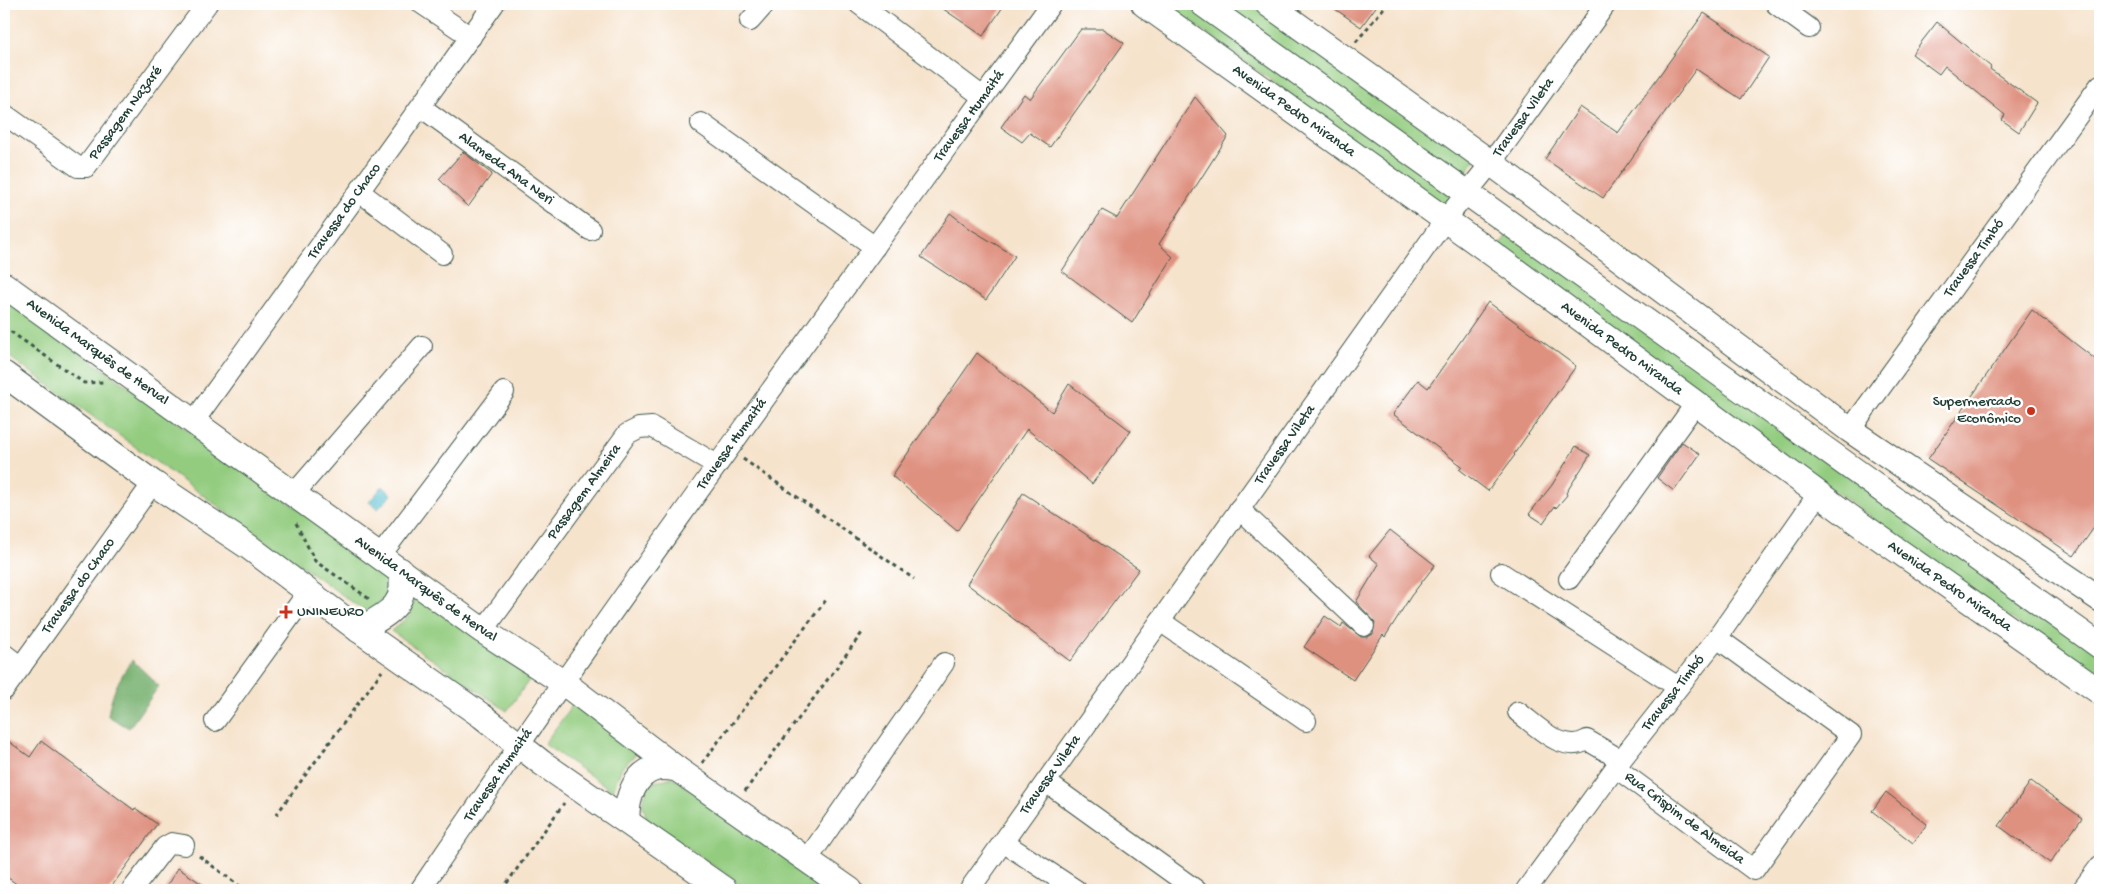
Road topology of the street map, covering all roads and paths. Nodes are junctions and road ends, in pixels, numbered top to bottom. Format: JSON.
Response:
{"nodes":[{"id":1,"x":208,"y":4,"type":"edge"},
{"id":2,"x":422,"y":4,"type":"edge"},
{"id":3,"x":494,"y":4,"type":"edge"},
{"id":4,"x":765,"y":4,"type":"edge"},
{"id":5,"x":859,"y":4,"type":"edge"},
{"id":6,"x":1051,"y":4,"type":"edge"},
{"id":7,"x":1144,"y":4,"type":"edge"},
{"id":8,"x":1203,"y":4,"type":"edge"},
{"id":9,"x":1268,"y":4,"type":"edge"},
{"id":10,"x":1386,"y":4,"type":"edge"},
{"id":11,"x":1606,"y":4,"type":"edge"},
{"id":12,"x":1776,"y":4,"type":"edge"},
{"id":13,"x":750,"y":21,"type":"dead end"},
{"id":14,"x":1809,"y":28,"type":"dead end"},
{"id":15,"x":471,"y":37,"type":"junction"},
{"id":16,"x":1342,"y":58,"type":"junction"},
{"id":17,"x":2100,"y":85,"type":"edge"},
{"id":18,"x":983,"y":97,"type":"junction"},
{"id":19,"x":421,"y":107,"type":"junction"},
{"id":20,"x":4,"y":114,"type":"edge"},
{"id":21,"x":701,"y":123,"type":"dead end"},
{"id":22,"x":1491,"y":163,"type":"junction"},
{"id":23,"x":360,"y":192,"type":"junction"},
{"id":24,"x":1467,"y":194,"type":"junction"},
{"id":25,"x":1445,"y":220,"type":"junction"},
{"id":26,"x":590,"y":230,"type":"dead end"},
{"id":27,"x":875,"y":247,"type":"junction"},
{"id":28,"x":442,"y":254,"type":"dead end"},
{"id":29,"x":4,"y":285,"type":"edge"},
{"id":30,"x":422,"y":346,"type":"dead end"},
{"id":31,"x":4,"y":374,"type":"edge"},
{"id":32,"x":504,"y":392,"type":"dead end"},
{"id":33,"x":1696,"y":403,"type":"junction"},
{"id":34,"x":194,"y":422,"type":"junction"},
{"id":35,"x":1850,"y":430,"type":"junction"},
{"id":36,"x":740,"y":456,"type":"dead end"},
{"id":37,"x":717,"y":465,"type":"junction"},
{"id":38,"x":153,"y":483,"type":"junction"},
{"id":39,"x":1819,"y":493,"type":"junction"},
{"id":40,"x":294,"y":494,"type":"junction"},
{"id":41,"x":1239,"y":509,"type":"junction"},
{"id":42,"x":390,"y":563,"type":"junction"},
{"id":43,"x":1501,"y":573,"type":"dead end"},
{"id":44,"x":914,"y":579,"type":"dead end"},
{"id":45,"x":1569,"y":580,"type":"dead end"},
{"id":46,"x":308,"y":592,"type":"junction"},
{"id":47,"x":2100,"y":599,"type":"edge"},
{"id":48,"x":826,"y":600,"type":"dead end"},
{"id":49,"x":1160,"y":621,"type":"junction"},
{"id":50,"x":1364,"y":626,"type":"dead end"},
{"id":51,"x":359,"y":630,"type":"junction"},
{"id":52,"x":483,"y":631,"type":"junction"},
{"id":53,"x":862,"y":633,"type":"dead end"},
{"id":54,"x":1717,"y":638,"type":"junction"},
{"id":55,"x":2100,"y":646,"type":"edge"},
{"id":56,"x":4,"y":654,"type":"edge"},
{"id":57,"x":394,"y":654,"type":"junction"},
{"id":58,"x":944,"y":663,"type":"dead end"},
{"id":59,"x":21,"y":667,"type":"junction"},
{"id":60,"x":564,"y":683,"type":"junction"},
{"id":61,"x":1678,"y":687,"type":"junction"},
{"id":62,"x":4,"y":690,"type":"edge"},
{"id":63,"x":2100,"y":692,"type":"edge"},
{"id":64,"x":1518,"y":712,"type":"dead end"},
{"id":65,"x":215,"y":721,"type":"dead end"},
{"id":66,"x":1306,"y":721,"type":"dead end"},
{"id":67,"x":520,"y":746,"type":"junction"},
{"id":68,"x":1618,"y":764,"type":"junction"},
{"id":69,"x":684,"y":773,"type":"junction"},
{"id":70,"x":1046,"y":782,"type":"junction"},
{"id":71,"x":576,"y":786,"type":"junction"},
{"id":72,"x":732,"y":808,"type":"junction"},
{"id":73,"x":276,"y":815,"type":"dead end"},
{"id":74,"x":628,"y":820,"type":"junction"},
{"id":75,"x":1003,"y":842,"type":"junction"},
{"id":76,"x":184,"y":845,"type":"joint"},
{"id":77,"x":808,"y":860,"type":"junction"},
{"id":78,"x":2100,"y":866,"type":"edge"},
{"id":79,"x":132,"y":890,"type":"edge"},
{"id":80,"x":245,"y":890,"type":"edge"},
{"id":81,"x":420,"y":890,"type":"edge"},
{"id":82,"x":502,"y":890,"type":"edge"},
{"id":83,"x":725,"y":890,"type":"edge"},
{"id":84,"x":850,"y":890,"type":"edge"},
{"id":85,"x":969,"y":890,"type":"edge"},
{"id":86,"x":1076,"y":890,"type":"edge"},
{"id":87,"x":1196,"y":890,"type":"edge"},
{"id":88,"x":1526,"y":890,"type":"edge"},
{"id":89,"x":2082,"y":890,"type":"edge"}],
"edges":[{"from":1,"to":20,"type":"street","name":"Passagem Nazaré"},
{"from":2,"to":15,"type":"street"},
{"from":3,"to":15,"type":"street","name":"Travessa do Chaco"},
{"from":4,"to":13,"type":"street"},
{"from":5,"to":18,"type":"street"},
{"from":6,"to":18,"type":"street","name":"Travessa Humaitá"},
{"from":7,"to":25,"type":"main road","name":"Avenida Pedro Miranda"},
{"from":8,"to":24,"type":"main road"},
{"from":9,"to":16,"type":"main road"},
{"from":10,"to":16,"type":"path"},
{"from":11,"to":22,"type":"street","name":"Travessa Vileta"},
{"from":12,"to":14,"type":"street"},
{"from":15,"to":19,"type":"street","name":"Travessa do Chaco"},
{"from":16,"to":22,"type":"main road"},
{"from":17,"to":35,"type":"street","name":"Travessa Timbó"},
{"from":18,"to":27,"type":"street","name":"Travessa Humaitá"},
{"from":19,"to":23,"type":"street","name":"Travessa do Chaco"},
{"from":19,"to":26,"type":"street","name":"Alameda Ana Neri"},
{"from":21,"to":27,"type":"street"},
{"from":22,"to":24,"type":"street","name":"Travessa Vileta"},
{"from":22,"to":35,"type":"main road"},
{"from":23,"to":28,"type":"street"},
{"from":23,"to":34,"type":"street","name":"Travessa do Chaco"},
{"from":24,"to":25,"type":"street","name":"Travessa Vileta"},
{"from":24,"to":55,"type":"main road"},
{"from":25,"to":33,"type":"main road","name":"Avenida Pedro Miranda"},
{"from":25,"to":41,"type":"street","name":"Travessa Vileta"},
{"from":27,"to":37,"type":"street","name":"Travessa Humaitá"},
{"from":29,"to":34,"type":"main road","name":"Avenida Marquês de Herval"},
{"from":30,"to":40,"type":"street"},
{"from":31,"to":38,"type":"main road"},
{"from":32,"to":42,"type":"street"},
{"from":33,"to":39,"type":"main road","name":"Avenida Pedro Miranda"},
{"from":33,"to":45,"type":"street"},
{"from":34,"to":40,"type":"main road","name":"Avenida Marquês de Herval"},
{"from":35,"to":47,"type":"main road"},
{"from":36,"to":44,"type":"path"},
{"from":37,"to":52,"type":"street","name":"Passagem Almeira"},
{"from":37,"to":60,"type":"street","name":"Travessa Humaitá"},
{"from":38,"to":46,"type":"main road"},
{"from":38,"to":59,"type":"street","name":"Travessa do Chaco"},
{"from":39,"to":54,"type":"street","name":"Travessa Timbó"},
{"from":39,"to":63,"type":"main road","name":"Avenida Pedro Miranda"},
{"from":40,"to":42,"type":"main road","name":"Avenida Marquês de Herval"},
{"from":41,"to":49,"type":"street","name":"Travessa Vileta"},
{"from":41,"to":50,"type":"street"},
{"from":42,"to":51,"type":"main road"},
{"from":42,"to":52,"type":"main road","name":"Avenida Marquês de Herval"},
{"from":43,"to":61,"type":"street"},
{"from":46,"to":51,"type":"main road"},
{"from":46,"to":65,"type":"street"},
{"from":48,"to":69,"type":"path"},
{"from":49,"to":66,"type":"street"},
{"from":49,"to":70,"type":"street","name":"Travessa Vileta"},
{"from":51,"to":57,"type":"main road"},
{"from":52,"to":60,"type":"main road","name":"Avenida Marquês de Herval"},
{"from":53,"to":72,"type":"path"},
{"from":54,"to":61,"type":"street","name":"Travessa Timbó"},
{"from":54,"to":68,"type":"street","name":"Rua Crispim de Almeida"},
{"from":56,"to":59,"type":"street"},
{"from":57,"to":67,"type":"main road"},
{"from":57,"to":73,"type":"path"},
{"from":58,"to":77,"type":"street"},
{"from":59,"to":62,"type":"street","name":"Travessa do Chaco"},
{"from":60,"to":67,"type":"street","name":"Travessa Humaitá"},
{"from":60,"to":69,"type":"main road","name":"Avenida Marquês de Herval"},
{"from":61,"to":68,"type":"street","name":"Travessa Timbó"},
{"from":64,"to":68,"type":"street","name":"Rua Crispim de Almeida"},
{"from":67,"to":71,"type":"main road"},
{"from":67,"to":81,"type":"street","name":"Travessa Humaitá"},
{"from":68,"to":88,"type":"street","name":"Travessa Timbó"},
{"from":69,"to":72,"type":"main road","name":"Avenida Marquês de Herval"},
{"from":69,"to":74,"type":"main road"},
{"from":70,"to":75,"type":"street","name":"Travessa Vileta"},
{"from":70,"to":87,"type":"street"},
{"from":71,"to":74,"type":"main road"},
{"from":71,"to":82,"type":"path"},
{"from":72,"to":77,"type":"main road","name":"Avenida Marquês de Herval"},
{"from":74,"to":83,"type":"main road"},
{"from":75,"to":85,"type":"street","name":"Travessa Vileta"},
{"from":75,"to":86,"type":"street"},
{"from":76,"to":79,"type":"street"},
{"from":76,"to":80,"type":"path"},
{"from":77,"to":84,"type":"main road","name":"Avenida Marquês de Herval"},
{"from":78,"to":89,"type":"street"}]}
